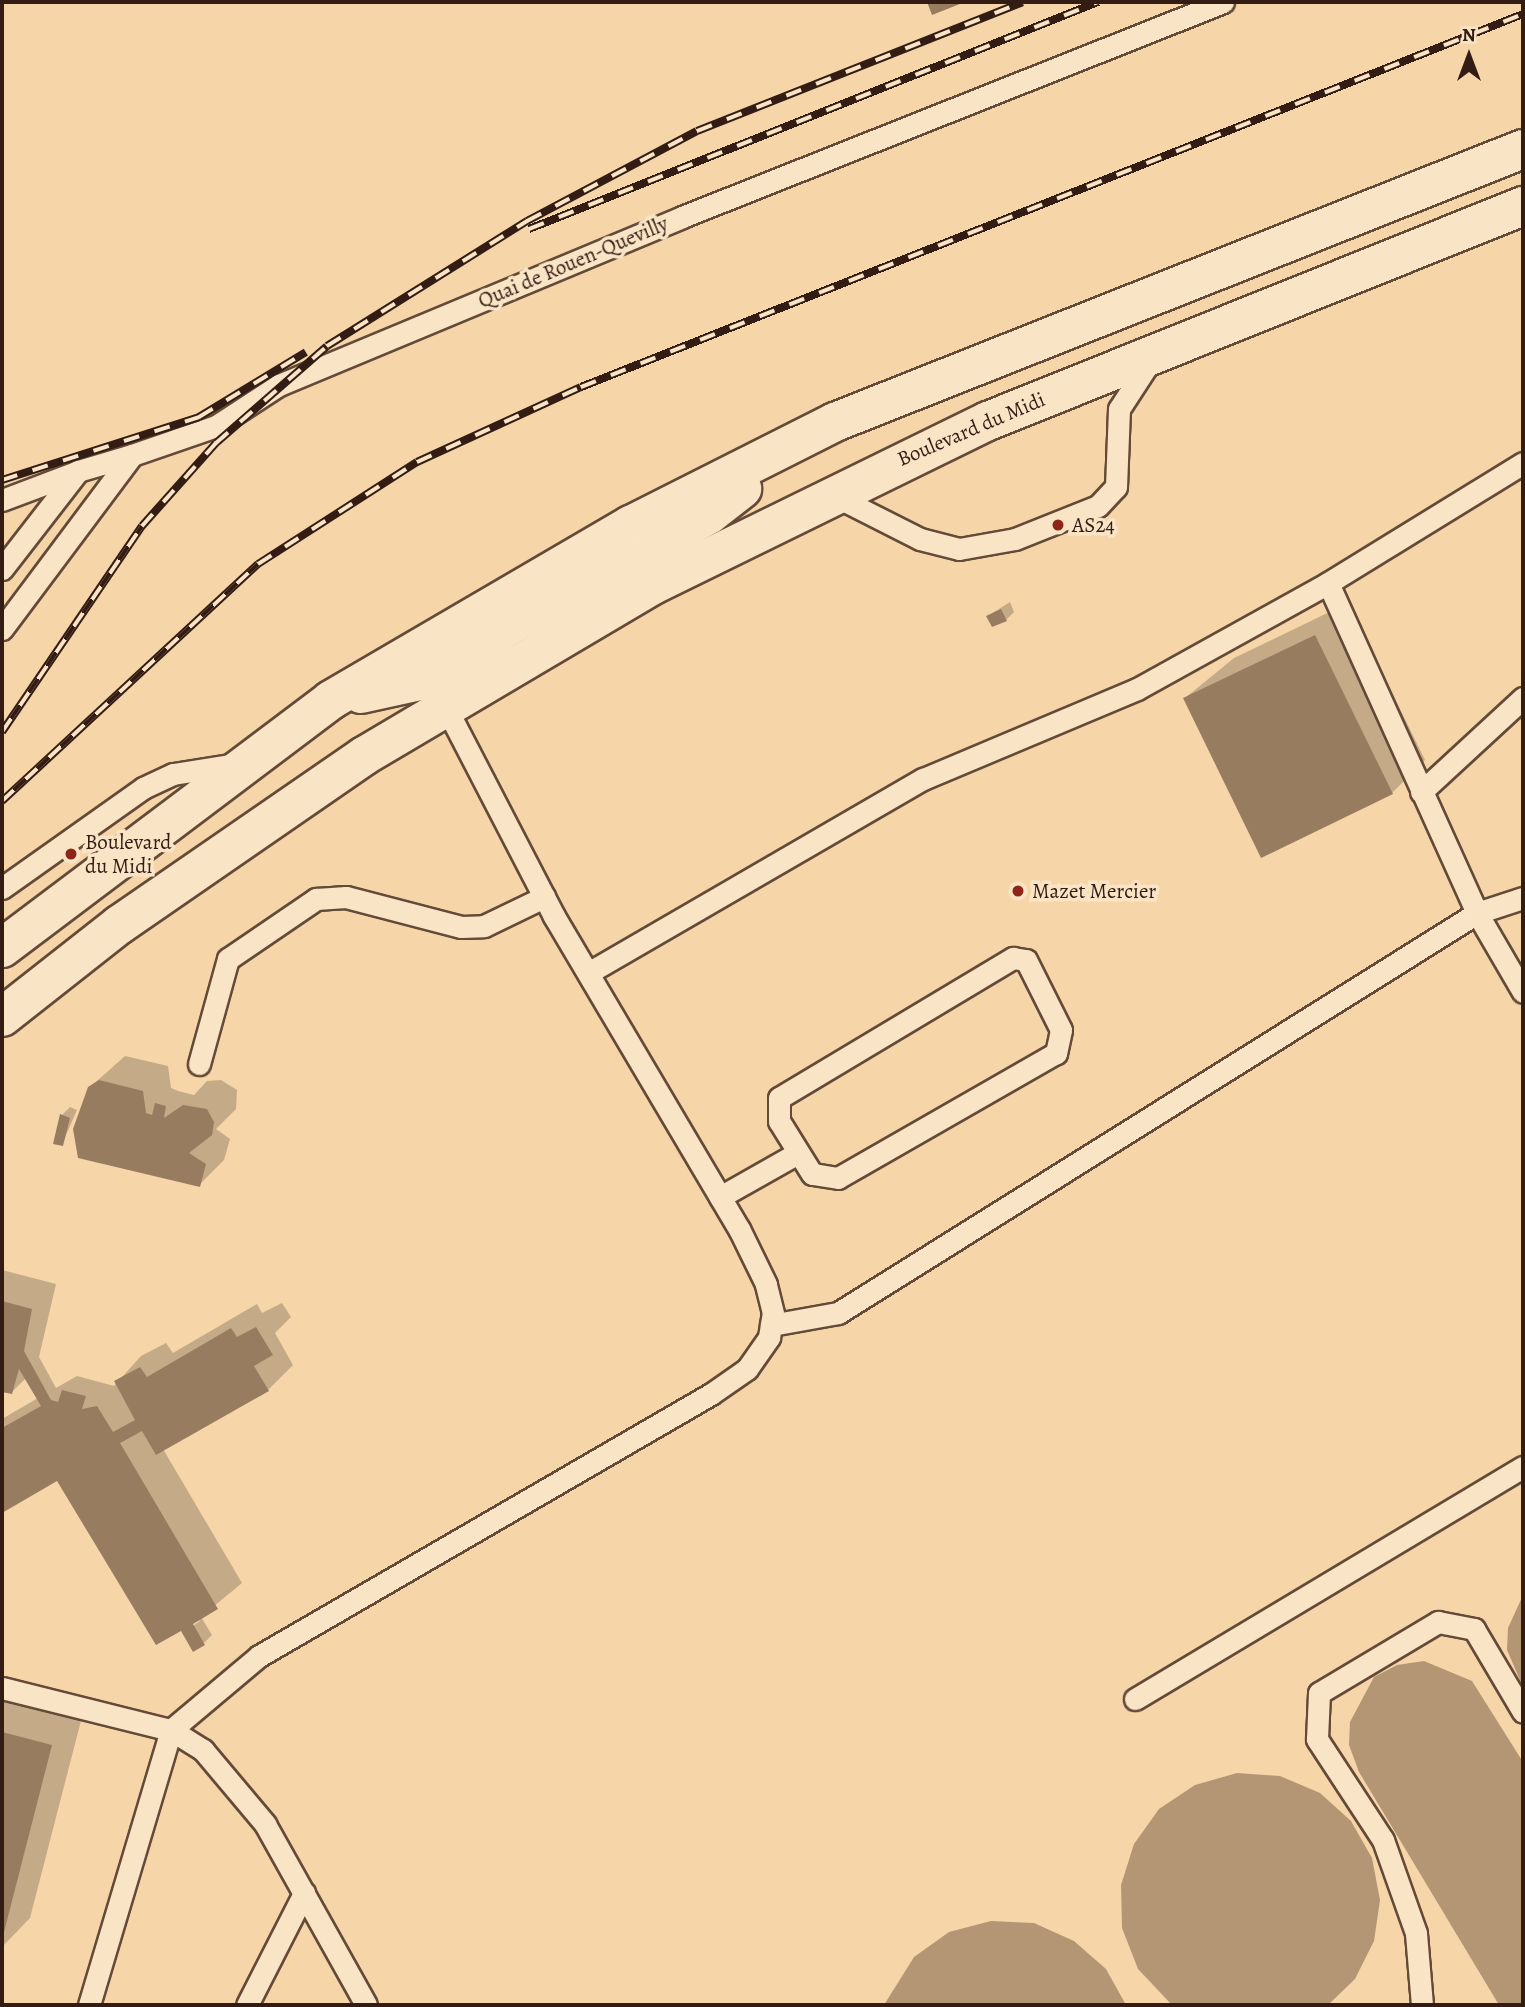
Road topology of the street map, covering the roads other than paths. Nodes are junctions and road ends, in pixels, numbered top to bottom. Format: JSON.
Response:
{"nodes":[{"id":1,"x":1223,"y":2,"type":"edge"},
{"id":2,"x":1523,"y":149,"type":"edge"},
{"id":3,"x":1523,"y":206,"type":"edge"},
{"id":4,"x":1156,"y":353,"type":"junction"},
{"id":5,"x":795,"y":441,"type":"junction"},
{"id":6,"x":132,"y":455,"type":"junction"},
{"id":7,"x":1523,"y":463,"type":"edge"},
{"id":8,"x":78,"y":471,"type":"junction"},
{"id":9,"x":829,"y":493,"type":"junction"},
{"id":10,"x":2,"y":500,"type":"edge"},
{"id":11,"x":2,"y":569,"type":"edge"},
{"id":12,"x":1328,"y":583,"type":"junction"},
{"id":13,"x":2,"y":629,"type":"edge"},
{"id":14,"x":437,"y":692,"type":"junction"},
{"id":15,"x":1523,"y":698,"type":"edge"},
{"id":16,"x":331,"y":700,"type":"junction"},
{"id":17,"x":242,"y":764,"type":"junction"},
{"id":18,"x":1421,"y":792,"type":"junction"},
{"id":19,"x":2,"y":888,"type":"edge"},
{"id":20,"x":544,"y":897,"type":"junction"},
{"id":21,"x":1523,"y":898,"type":"edge"},
{"id":22,"x":1477,"y":913,"type":"junction"},
{"id":23,"x":2,"y":948,"type":"edge"},
{"id":24,"x":588,"y":973,"type":"junction"},
{"id":25,"x":1523,"y":992,"type":"edge"},
{"id":26,"x":2,"y":1017,"type":"edge"},
{"id":27,"x":199,"y":1064,"type":"dead end"},
{"id":28,"x":796,"y":1154,"type":"junction"},
{"id":29,"x":720,"y":1197,"type":"junction"},
{"id":30,"x":771,"y":1325,"type":"junction"},
{"id":31,"x":1523,"y":1468,"type":"edge"},
{"id":32,"x":2,"y":1688,"type":"edge"},
{"id":33,"x":1135,"y":1699,"type":"dead end"},
{"id":34,"x":1523,"y":1712,"type":"edge"},
{"id":35,"x":171,"y":1730,"type":"junction"},
{"id":36,"x":304,"y":1893,"type":"junction"},
{"id":37,"x":89,"y":2005,"type":"edge"},
{"id":38,"x":247,"y":2005,"type":"edge"},
{"id":39,"x":366,"y":2005,"type":"edge"},
{"id":40,"x":1422,"y":2005,"type":"edge"}],
"edges":[{"from":1,"to":6,"type":"lane","name":"Quai de Rouen-Quevilly"},
{"from":2,"to":5,"type":"main road","name":"Boulevard du Midi"},
{"from":3,"to":4,"type":"main road","name":"Boulevard du Midi"},
{"from":4,"to":9,"type":"main road","name":"Boulevard du Midi"},
{"from":4,"to":9,"type":"lane"},
{"from":5,"to":14,"type":"main road","name":"Boulevard du Midi"},
{"from":5,"to":16,"type":"main road","name":"Boulevard du Midi"},
{"from":6,"to":8,"type":"lane","name":"Quai de Rouen-Quevilly"},
{"from":6,"to":13,"type":"lane"},
{"from":7,"to":12,"type":"lane"},
{"from":8,"to":10,"type":"lane","name":"Quai de Rouen-Quevilly"},
{"from":8,"to":11,"type":"lane"},
{"from":9,"to":14,"type":"main road","name":"Boulevard du Midi"},
{"from":12,"to":18,"type":"lane"},
{"from":12,"to":24,"type":"lane"},
{"from":14,"to":16,"type":"main road","name":"Boulevard du Midi"},
{"from":14,"to":20,"type":"lane"},
{"from":14,"to":26,"type":"main road","name":"Boulevard du Midi"},
{"from":15,"to":18,"type":"lane"},
{"from":16,"to":17,"type":"main road","name":"Boulevard du Midi"},
{"from":17,"to":19,"type":"lane"},
{"from":17,"to":23,"type":"main road","name":"Boulevard du Midi"},
{"from":18,"to":22,"type":"lane"},
{"from":20,"to":24,"type":"lane"},
{"from":20,"to":27,"type":"lane"},
{"from":21,"to":22,"type":"lane"},
{"from":22,"to":25,"type":"lane"},
{"from":22,"to":30,"type":"lane"},
{"from":24,"to":29,"type":"lane"},
{"from":28,"to":28,"type":"lane"},
{"from":28,"to":29,"type":"lane"},
{"from":29,"to":30,"type":"lane"},
{"from":30,"to":35,"type":"lane"},
{"from":31,"to":33,"type":"lane"},
{"from":32,"to":35,"type":"lane"},
{"from":34,"to":40,"type":"lane"},
{"from":35,"to":36,"type":"lane"},
{"from":35,"to":37,"type":"lane"},
{"from":36,"to":38,"type":"lane"},
{"from":36,"to":39,"type":"lane"}]}
